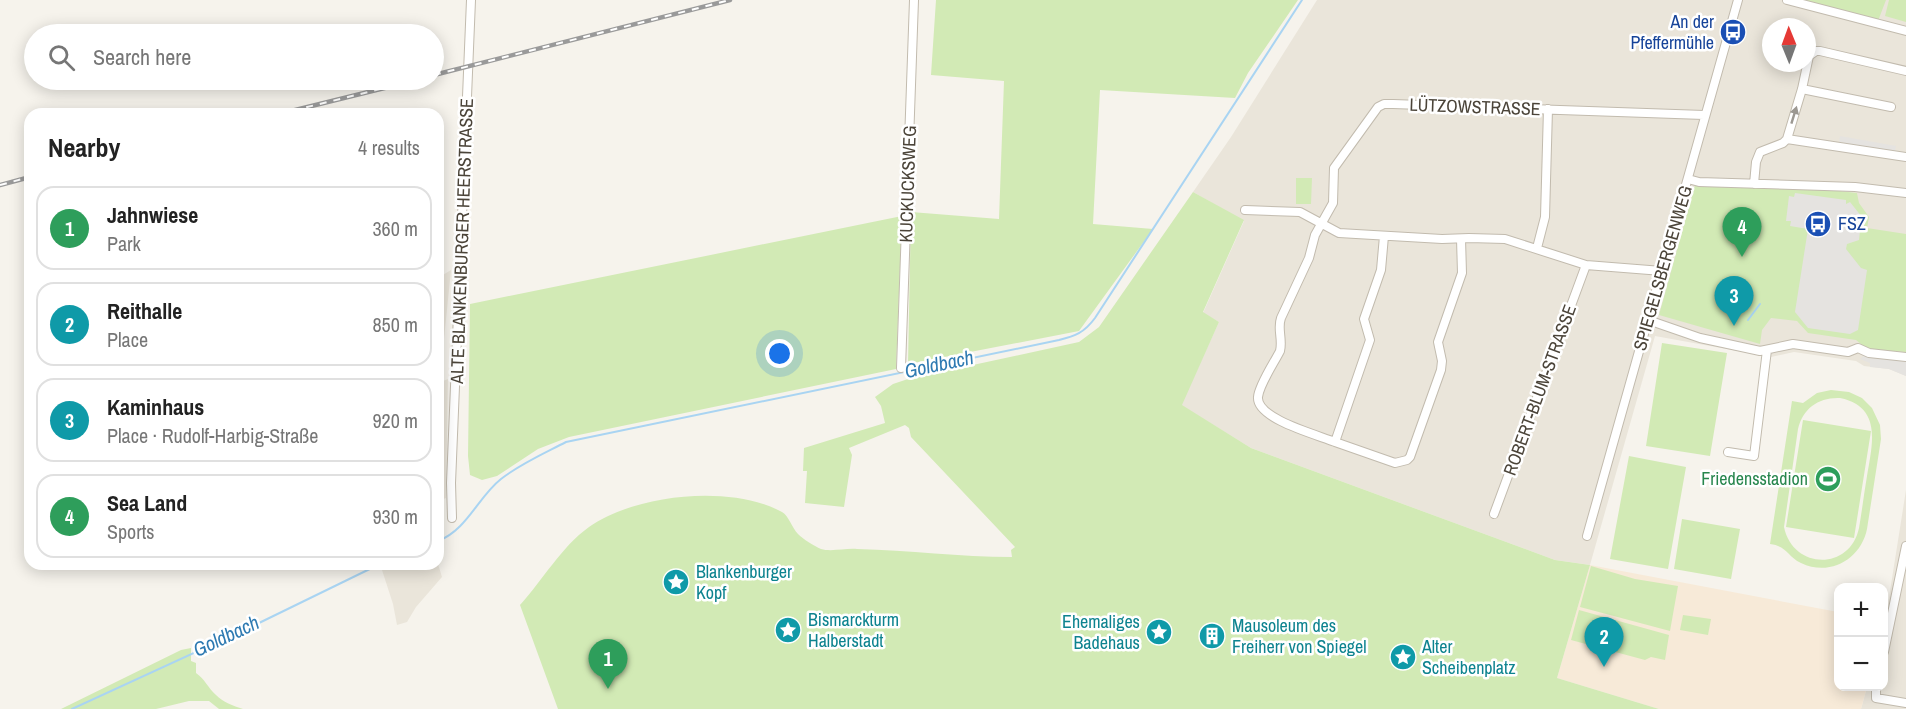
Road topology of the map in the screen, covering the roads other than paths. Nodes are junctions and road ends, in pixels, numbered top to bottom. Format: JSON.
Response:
{"nodes":[{"id":1,"x":471,"y":0,"type":"edge"},
{"id":2,"x":914,"y":0,"type":"edge"},
{"id":3,"x":1738,"y":0,"type":"edge"},
{"id":4,"x":1787,"y":0,"type":"edge"},
{"id":5,"x":1906,"y":31,"type":"edge"},
{"id":6,"x":1906,"y":71,"type":"edge"},
{"id":7,"x":1802,"y":89,"type":"junction"},
{"id":8,"x":1891,"y":107,"type":"dead end"},
{"id":9,"x":1548,"y":109,"type":"junction"},
{"id":10,"x":1704,"y":115,"type":"junction"},
{"id":11,"x":1788,"y":139,"type":"junction"},
{"id":12,"x":1906,"y":157,"type":"edge"},
{"id":13,"x":1688,"y":179,"type":"junction"},
{"id":14,"x":1754,"y":184,"type":"junction"},
{"id":15,"x":1906,"y":193,"type":"edge"},
{"id":16,"x":1245,"y":210,"type":"dead end"},
{"id":17,"x":1322,"y":223,"type":"junction"},
{"id":18,"x":1384,"y":236,"type":"junction"},
{"id":19,"x":1461,"y":239,"type":"junction"},
{"id":20,"x":1537,"y":248,"type":"junction"},
{"id":21,"x":1586,"y":265,"type":"junction"},
{"id":22,"x":1662,"y":271,"type":"junction"},
{"id":23,"x":1648,"y":320,"type":"junction"},
{"id":24,"x":1767,"y":350,"type":"junction"},
{"id":25,"x":1906,"y":357,"type":"edge"},
{"id":26,"x":901,"y":368,"type":"dead end"},
{"id":27,"x":1335,"y":441,"type":"junction"},
{"id":28,"x":1728,"y":452,"type":"dead end"},
{"id":29,"x":1494,"y":514,"type":"dead end"},
{"id":30,"x":452,"y":518,"type":"dead end"},
{"id":31,"x":1587,"y":536,"type":"dead end"},
{"id":32,"x":1906,"y":546,"type":"edge"},
{"id":33,"x":1887,"y":637,"type":"edge"},
{"id":34,"x":1876,"y":691,"type":"edge"},
{"id":35,"x":1906,"y":703,"type":"edge"}],
"edges":[{"from":1,"to":30,"type":"street","name":"ALTE BLANKENBURGER HEERSTRASSE"},
{"from":2,"to":26,"type":"street","name":"KUCKUCKSWEG"},
{"from":3,"to":10,"type":"street","name":"SPIEGELSBERGENWEG"},
{"from":4,"to":5,"type":"street"},
{"from":6,"to":7,"type":"street"},
{"from":7,"to":8,"type":"street"},
{"from":11,"to":7,"type":"street","one_way":true},
{"from":9,"to":10,"type":"street","name":"LÜTZOWSTRASSE"},
{"from":9,"to":17,"type":"street","name":"LÜTZOWSTRASSE"},
{"from":9,"to":20,"type":"street"},
{"from":10,"to":13,"type":"street","name":"SPIEGELSBERGENWEG"},
{"from":11,"to":12,"type":"street"},
{"from":11,"to":14,"type":"street"},
{"from":13,"to":14,"type":"street"},
{"from":13,"to":22,"type":"street","name":"SPIEGELSBERGENWEG"},
{"from":14,"to":15,"type":"street"},
{"from":16,"to":17,"type":"street"},
{"from":17,"to":18,"type":"street"},
{"from":17,"to":27,"type":"street"},
{"from":18,"to":19,"type":"street"},
{"from":18,"to":27,"type":"street"},
{"from":19,"to":20,"type":"street"},
{"from":19,"to":27,"type":"street"},
{"from":20,"to":21,"type":"street"},
{"from":21,"to":22,"type":"street"},
{"from":21,"to":29,"type":"street","name":"ROBERT-BLUM-STRASSE"},
{"from":22,"to":23,"type":"street","name":"SPIEGELSBERGENWEG"},
{"from":23,"to":24,"type":"street"},
{"from":23,"to":31,"type":"street","name":"SPIEGELSBERGENWEG"},
{"from":24,"to":25,"type":"street"},
{"from":24,"to":28,"type":"street"},
{"from":32,"to":33,"type":"street"},
{"from":34,"to":35,"type":"street"}]}
